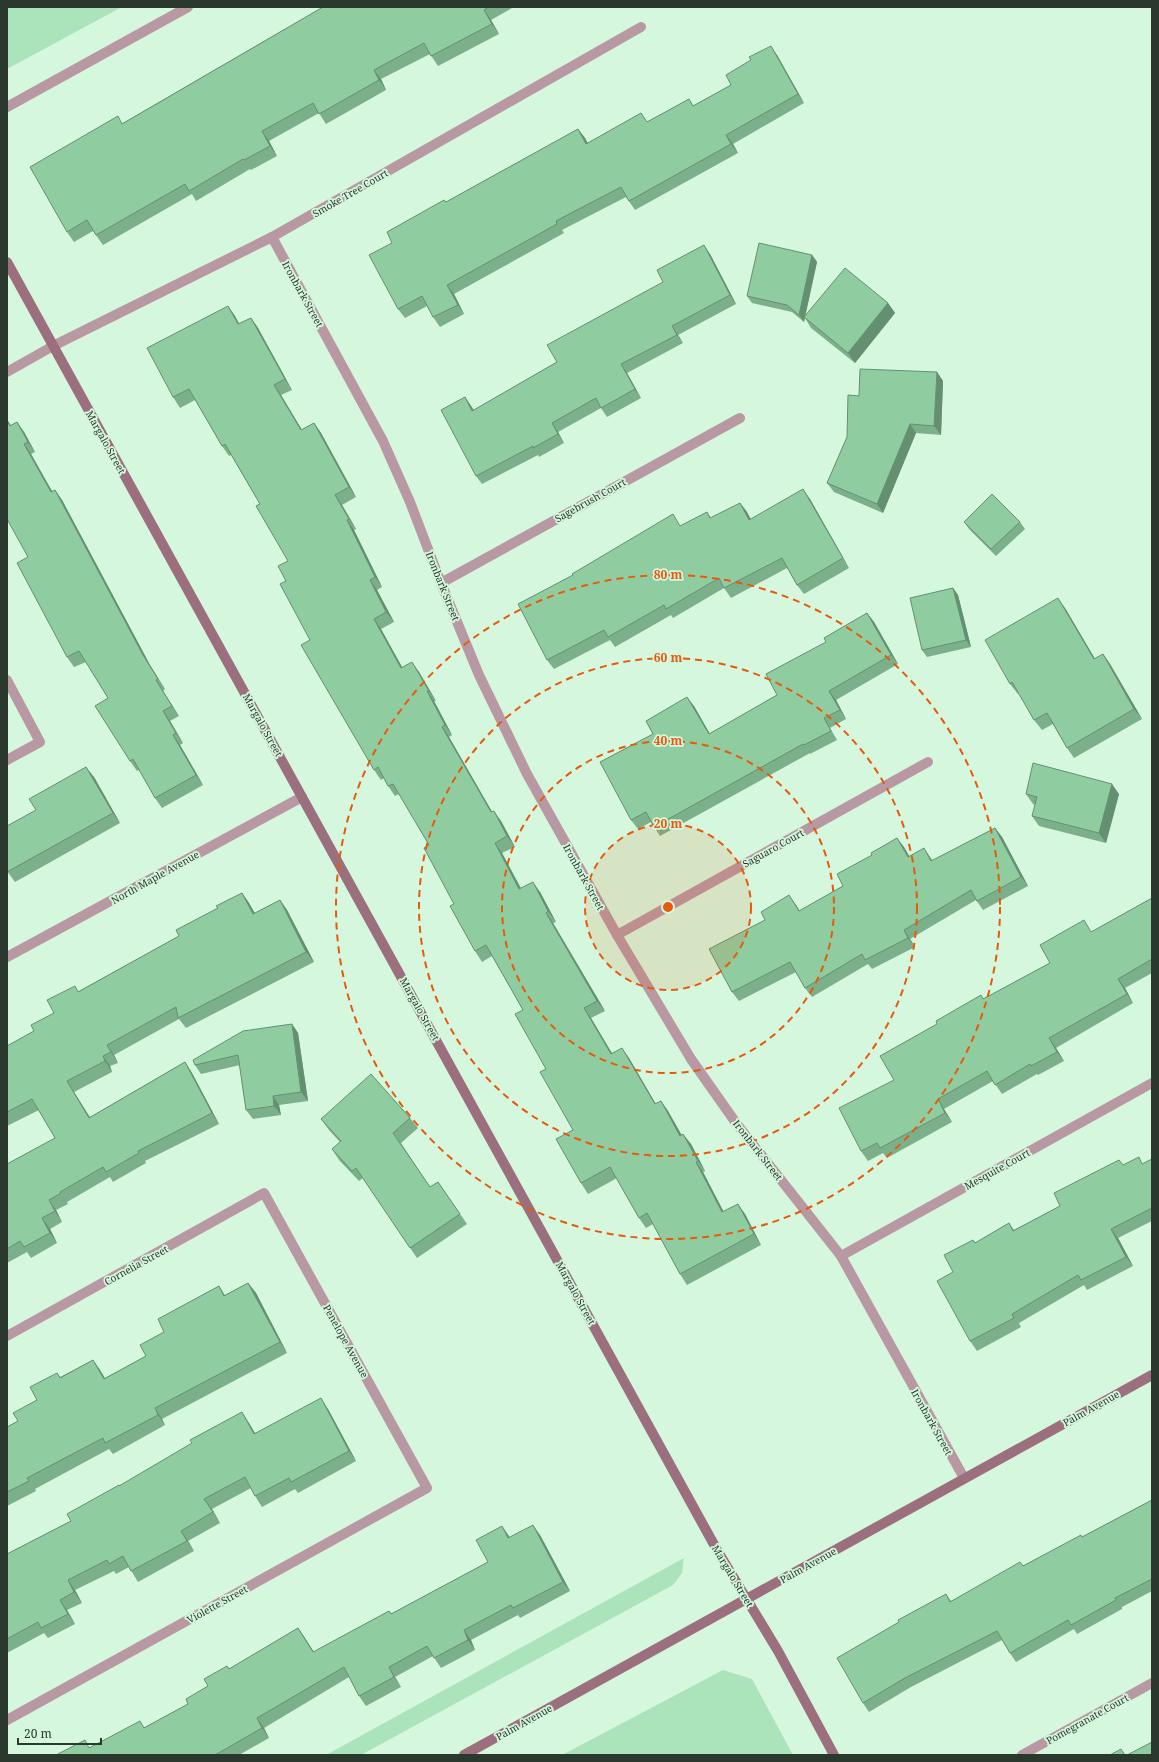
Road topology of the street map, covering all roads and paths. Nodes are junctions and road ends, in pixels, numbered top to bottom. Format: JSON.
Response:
{"nodes":[{"id":1,"x":188,"y":7,"type":"edge"},
{"id":2,"x":641,"y":27,"type":"dead end"},
{"id":3,"x":7,"y":107,"type":"edge"},
{"id":4,"x":272,"y":237,"type":"junction"},
{"id":5,"x":7,"y":262,"type":"edge"},
{"id":6,"x":53,"y":346,"type":"junction"},
{"id":7,"x":7,"y":372,"type":"edge"},
{"id":8,"x":740,"y":418,"type":"dead end"},
{"id":9,"x":441,"y":583,"type":"junction"},
{"id":10,"x":7,"y":680,"type":"edge"},
{"id":11,"x":7,"y":760,"type":"edge"},
{"id":12,"x":928,"y":762,"type":"dead end"},
{"id":13,"x":302,"y":796,"type":"junction"},
{"id":14,"x":616,"y":935,"type":"junction"},
{"id":15,"x":7,"y":957,"type":"edge"},
{"id":16,"x":1152,"y":1083,"type":"edge"},
{"id":17,"x":264,"y":1193,"type":"joint"},
{"id":18,"x":841,"y":1256,"type":"junction"},
{"id":19,"x":7,"y":1336,"type":"edge"},
{"id":20,"x":1152,"y":1375,"type":"edge"},
{"id":21,"x":964,"y":1478,"type":"junction"},
{"id":22,"x":427,"y":1488,"type":"joint"},
{"id":23,"x":747,"y":1599,"type":"junction"},
{"id":24,"x":1152,"y":1684,"type":"edge"},
{"id":25,"x":7,"y":1720,"type":"edge"},
{"id":26,"x":464,"y":1755,"type":"edge"},
{"id":27,"x":834,"y":1755,"type":"edge"},
{"id":28,"x":1022,"y":1755,"type":"edge"}],
"edges":[{"from":1,"to":3,"type":"street"},
{"from":2,"to":4,"type":"street","name":"Smoke Tree Court"},
{"from":4,"to":6,"type":"street","name":"Smoke Tree Court"},
{"from":4,"to":9,"type":"street","name":"Ironbark Street"},
{"from":5,"to":6,"type":"street","name":"Margalo Street"},
{"from":6,"to":7,"type":"street","name":"Smoke Tree Court"},
{"from":6,"to":13,"type":"street","name":"Margalo Street"},
{"from":8,"to":9,"type":"street","name":"Sagebrush Court"},
{"from":9,"to":14,"type":"street","name":"Ironbark Street"},
{"from":10,"to":11,"type":"street"},
{"from":12,"to":14,"type":"street","name":"Saguaro Court"},
{"from":13,"to":15,"type":"street","name":"North Maple Avenue"},
{"from":13,"to":23,"type":"street","name":"Margalo Street"},
{"from":14,"to":18,"type":"street","name":"Ironbark Street"},
{"from":16,"to":18,"type":"street","name":"Mesquite Court"},
{"from":17,"to":19,"type":"street","name":"Cornelia Street"},
{"from":17,"to":22,"type":"street","name":"Penelope Avenue"},
{"from":18,"to":21,"type":"street","name":"Ironbark Street"},
{"from":20,"to":21,"type":"street","name":"Palm Avenue"},
{"from":21,"to":23,"type":"street","name":"Palm Avenue"},
{"from":22,"to":25,"type":"street","name":"Violette Street"},
{"from":23,"to":26,"type":"street","name":"Palm Avenue"},
{"from":23,"to":27,"type":"street","name":"Margalo Street"},
{"from":24,"to":28,"type":"street","name":"Pomegranate Court"}]}
